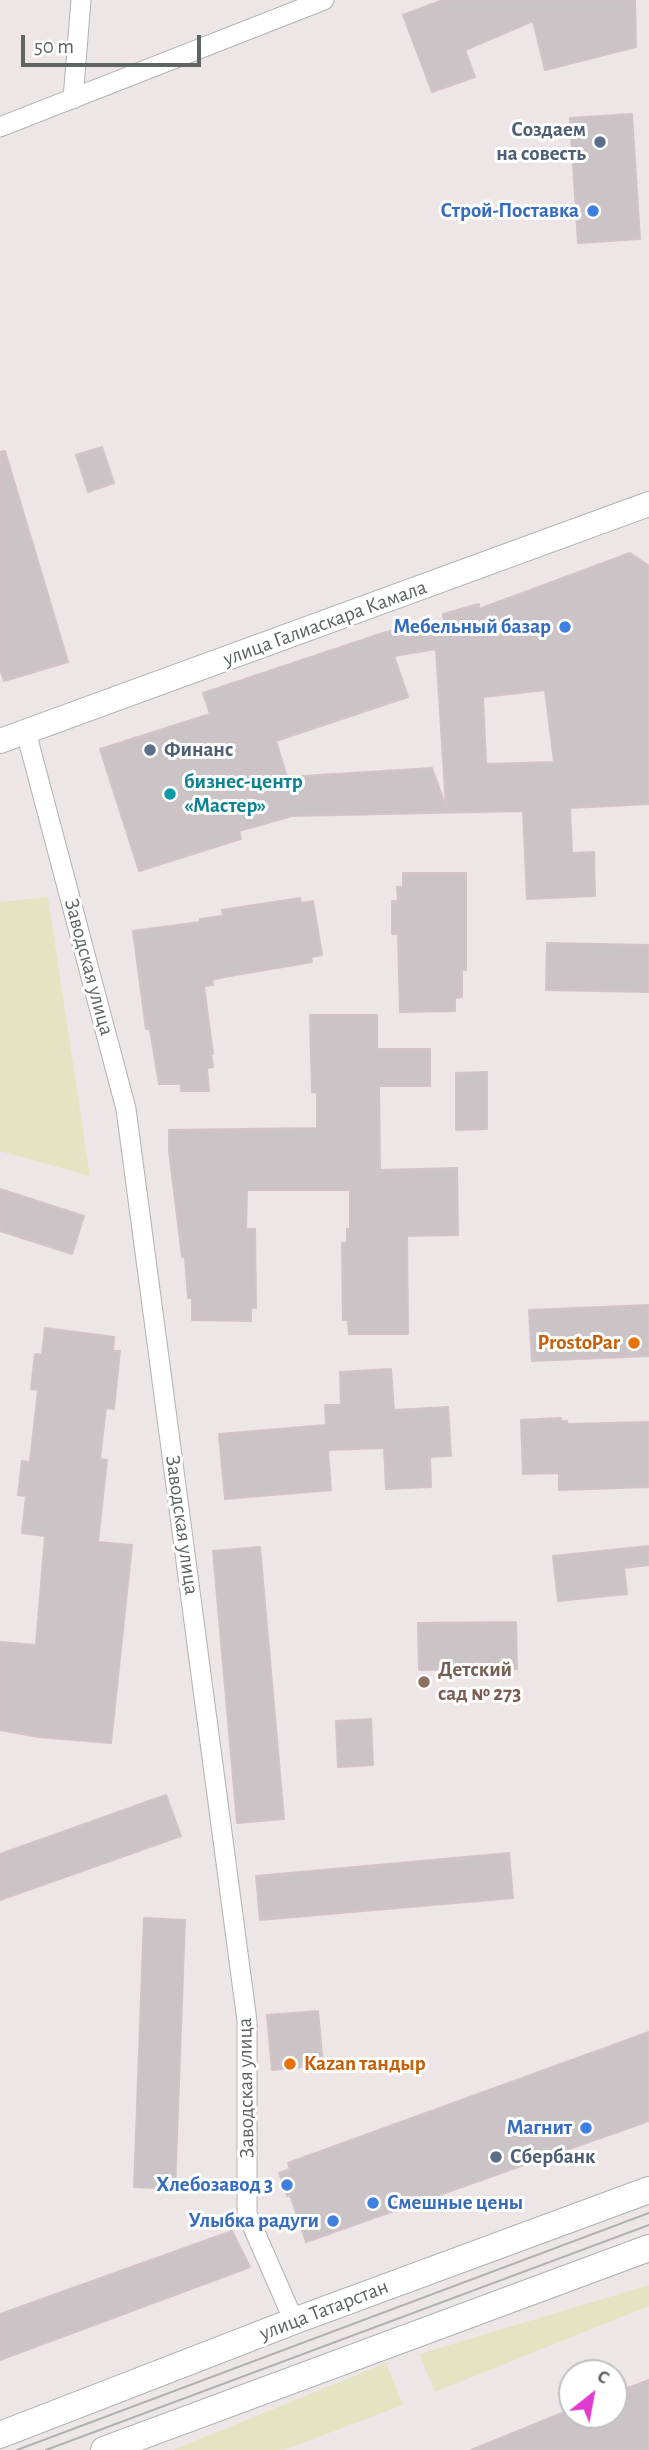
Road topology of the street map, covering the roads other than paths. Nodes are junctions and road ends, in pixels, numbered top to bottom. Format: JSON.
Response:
{"nodes":[{"id":1,"x":80,"y":0,"type":"edge"},
{"id":2,"x":324,"y":0,"type":"edge"},
{"id":3,"x":73,"y":99,"type":"junction"},
{"id":4,"x":0,"y":127,"type":"edge"},
{"id":5,"x":649,"y":504,"type":"edge"},
{"id":6,"x":26,"y":732,"type":"junction"},
{"id":7,"x":0,"y":741,"type":"edge"},
{"id":8,"x":649,"y":2190,"type":"edge"},
{"id":9,"x":649,"y":2248,"type":"edge"},
{"id":10,"x":294,"y":2321,"type":"junction"},
{"id":11,"x":0,"y":2435,"type":"edge"},
{"id":12,"x":104,"y":2450,"type":"edge"}],
"edges":[{"from":1,"to":3,"type":"street"},
{"from":2,"to":3,"type":"street"},
{"from":3,"to":4,"type":"street"},
{"from":5,"to":6,"type":"street","name":"улица Галиаскара Камала"},
{"from":6,"to":7,"type":"street","name":"улица Галиаскара Камала"},
{"from":6,"to":10,"type":"street","name":"Заводская улица"},
{"from":8,"to":10,"type":"main road","name":"улица Татарстан"},
{"from":9,"to":12,"type":"main road"},
{"from":10,"to":11,"type":"main road","name":"улица Татарстан"}]}
